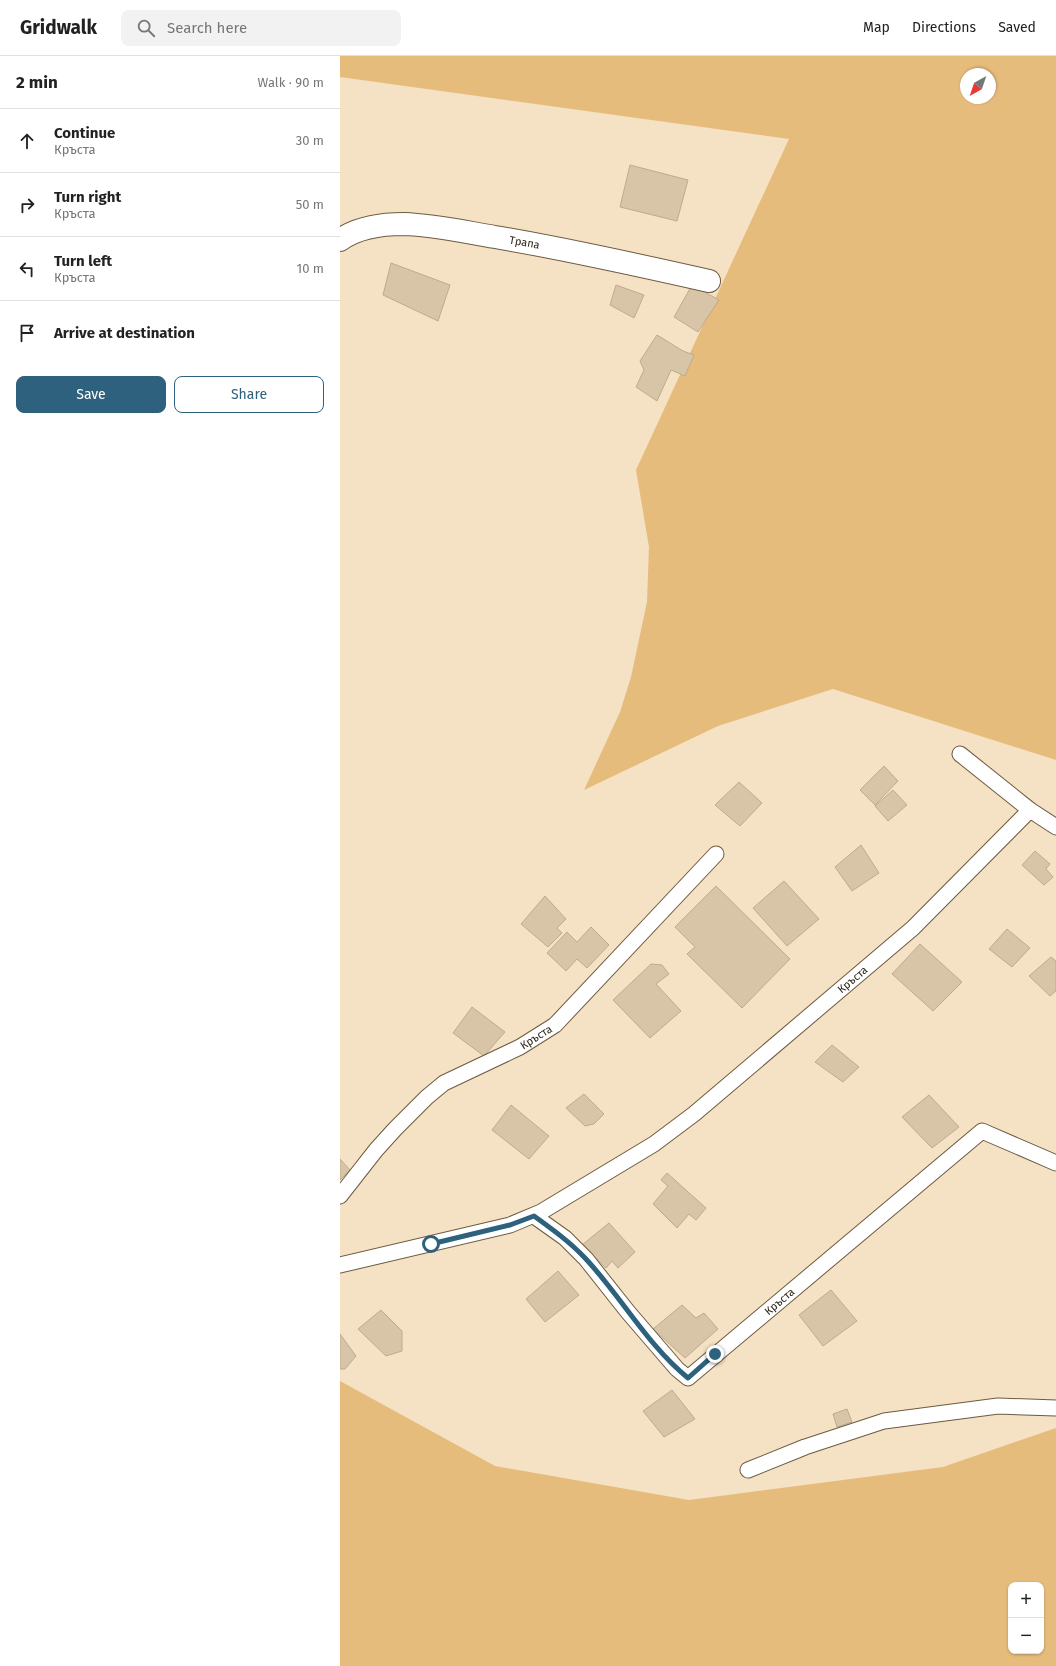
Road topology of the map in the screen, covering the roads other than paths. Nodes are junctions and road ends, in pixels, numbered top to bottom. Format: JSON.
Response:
{"nodes":[{"id":1,"x":340,"y":240,"type":"edge"},
{"id":2,"x":709,"y":281,"type":"dead end"},
{"id":3,"x":960,"y":754,"type":"dead end"},
{"id":4,"x":1030,"y":810,"type":"junction"},
{"id":5,"x":1056,"y":827,"type":"edge"},
{"id":6,"x":716,"y":854,"type":"dead end"},
{"id":7,"x":1056,"y":1163,"type":"edge"},
{"id":8,"x":340,"y":1196,"type":"edge"},
{"id":9,"x":534,"y":1216,"type":"junction"},
{"id":10,"x":340,"y":1265,"type":"edge"},
{"id":11,"x":1056,"y":1408,"type":"edge"},
{"id":12,"x":748,"y":1470,"type":"dead end"}],
"edges":[{"from":1,"to":2,"type":"street","name":"Трапа"},
{"from":3,"to":4,"type":"lane"},
{"from":4,"to":5,"type":"lane"},
{"from":4,"to":9,"type":"lane","name":"Кръста"},
{"from":6,"to":8,"type":"lane","name":"Кръста"},
{"from":7,"to":9,"type":"lane","name":"Кръста"},
{"from":9,"to":10,"type":"lane","name":"Кръста"},
{"from":11,"to":12,"type":"lane"}]}
